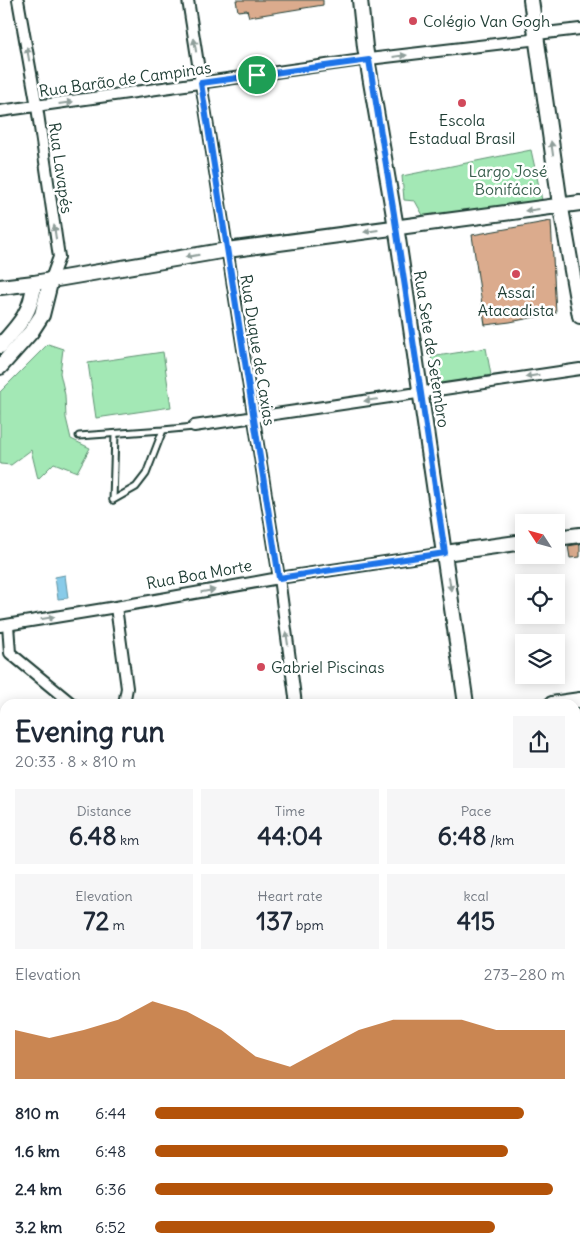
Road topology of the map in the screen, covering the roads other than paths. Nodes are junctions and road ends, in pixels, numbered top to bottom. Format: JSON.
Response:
{"nodes":[{"id":1,"x":18,"y":0,"type":"edge"},
{"id":2,"x":188,"y":0,"type":"edge"},
{"id":3,"x":360,"y":0,"type":"edge"},
{"id":4,"x":531,"y":0,"type":"edge"},
{"id":5,"x":580,"y":29,"type":"edge"},
{"id":6,"x":537,"y":34,"type":"junction"},
{"id":7,"x":369,"y":60,"type":"junction"},
{"id":8,"x":201,"y":83,"type":"junction"},
{"id":9,"x":37,"y":107,"type":"junction"},
{"id":10,"x":0,"y":112,"type":"edge"},
{"id":11,"x":580,"y":203,"type":"edge"},
{"id":12,"x":561,"y":206,"type":"junction"},
{"id":13,"x":396,"y":227,"type":"junction"},
{"id":14,"x":227,"y":250,"type":"junction"},
{"id":15,"x":51,"y":279,"type":"junction"},
{"id":16,"x":34,"y":283,"type":"junction"},
{"id":17,"x":0,"y":287,"type":"edge"},
{"id":18,"x":580,"y":316,"type":"edge"},
{"id":19,"x":0,"y":346,"type":"edge"},
{"id":20,"x":0,"y":367,"type":"edge"},
{"id":21,"x":580,"y":369,"type":"edge"},
{"id":22,"x":421,"y":393,"type":"junction"},
{"id":23,"x":252,"y":418,"type":"junction"},
{"id":24,"x":194,"y":426,"type":"joint"},
{"id":25,"x":164,"y":430,"type":"junction"},
{"id":26,"x":116,"y":434,"type":"junction"},
{"id":27,"x":79,"y":436,"type":"dead end"},
{"id":28,"x":580,"y":535,"type":"edge"},
{"id":29,"x":565,"y":537,"type":"edge"},
{"id":30,"x":515,"y":543,"type":"edge"},
{"id":31,"x":445,"y":553,"type":"junction"},
{"id":32,"x":279,"y":578,"type":"junction"},
{"id":33,"x":116,"y":607,"type":"junction"},
{"id":34,"x":4,"y":626,"type":"edge"},
{"id":35,"x":66,"y":699,"type":"edge"},
{"id":36,"x":125,"y":699,"type":"edge"},
{"id":37,"x":295,"y":699,"type":"edge"},
{"id":38,"x":465,"y":699,"type":"edge"}],
"edges":[{"from":9,"to":1,"type":"street","name":"Rua Lavapés","one_way":true},
{"from":8,"to":2,"type":"street","name":"Rua Duque de Caxias","one_way":true},
{"from":3,"to":7,"type":"main road","name":"Rua Sete de Setembro"},
{"from":4,"to":6,"type":"main road"},
{"from":5,"to":6,"type":"street","name":"Rua Barão de Campinas"},
{"from":7,"to":6,"type":"street","name":"Rua Barão de Campinas","one_way":true},
{"from":12,"to":6,"type":"main road","one_way":true},
{"from":7,"to":8,"type":"street","name":"Rua Barão de Campinas"},
{"from":7,"to":13,"type":"main road","name":"Rua Sete de Setembro"},
{"from":9,"to":8,"type":"street","name":"Rua Barão de Campinas","one_way":true},
{"from":8,"to":14,"type":"street","name":"Rua Duque de Caxias"},
{"from":9,"to":10,"type":"street","name":"Rua Barão de Campinas"},
{"from":15,"to":9,"type":"street","name":"Rua Lavapés","one_way":true},
{"from":11,"to":12,"type":"main road"},
{"from":12,"to":13,"type":"main road","one_way":true},
{"from":12,"to":18,"type":"main road"},
{"from":13,"to":14,"type":"main road","one_way":true},
{"from":13,"to":22,"type":"main road","name":"Rua Sete de Setembro"},
{"from":14,"to":15,"type":"main road","one_way":true},
{"from":14,"to":23,"type":"street","name":"Rua Duque de Caxias"},
{"from":15,"to":16,"type":"main road"},
{"from":15,"to":20,"type":"main road"},
{"from":16,"to":17,"type":"main road"},
{"from":16,"to":19,"type":"main road"},
{"from":21,"to":22,"type":"street","one_way":true},
{"from":22,"to":23,"type":"street","one_way":true},
{"from":22,"to":31,"type":"main road","name":"Rua Sete de Setembro"},
{"from":23,"to":24,"type":"street"},
{"from":23,"to":32,"type":"street","name":"Rua Duque de Caxias"},
{"from":24,"to":25,"type":"lane"},
{"from":25,"to":26,"type":"lane"},
{"from":25,"to":26,"type":"lane"},
{"from":26,"to":27,"type":"lane"},
{"from":28,"to":29,"type":"main road"},
{"from":30,"to":31,"type":"main road","name":"Rua Boa Morte"},
{"from":31,"to":32,"type":"street","name":"Rua Boa Morte"},
{"from":31,"to":38,"type":"main road","name":"Rua Sete de Setembro","one_way":true},
{"from":33,"to":32,"type":"street","name":"Rua Boa Morte","one_way":true},
{"from":37,"to":32,"type":"street","name":"Rua Duque de Caxias","one_way":true},
{"from":34,"to":33,"type":"street","name":"Rua Boa Morte","one_way":true},
{"from":33,"to":36,"type":"street"},
{"from":34,"to":35,"type":"street"}]}
